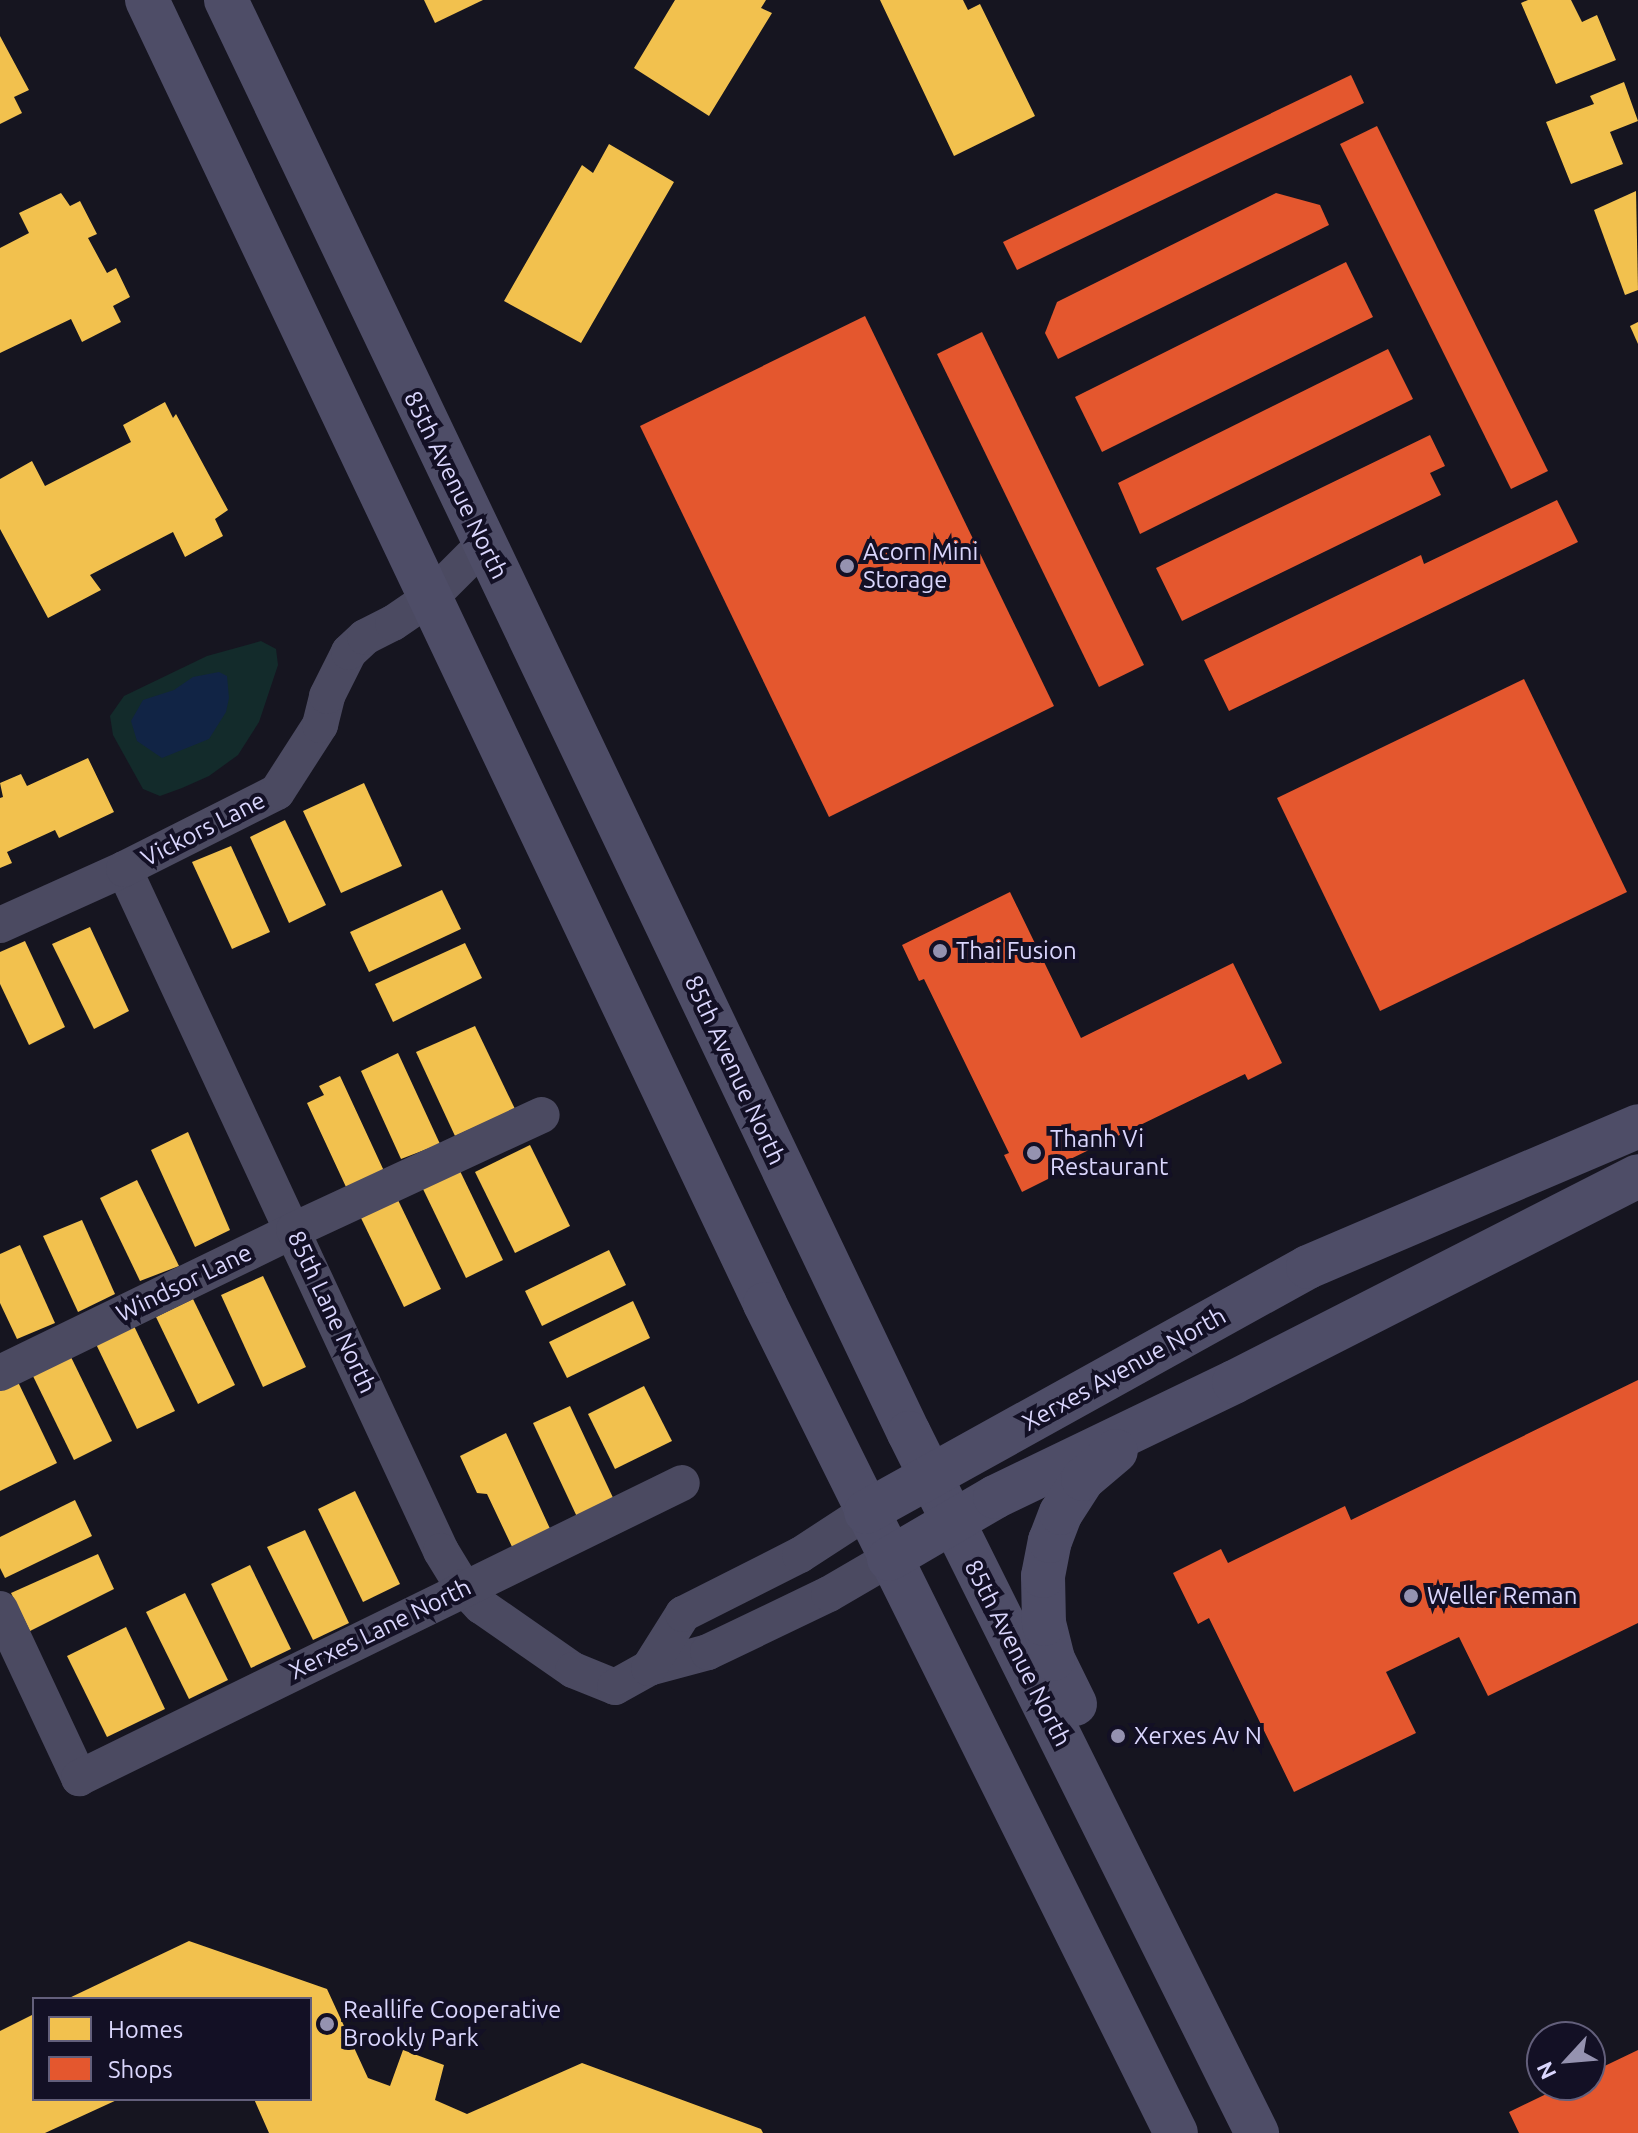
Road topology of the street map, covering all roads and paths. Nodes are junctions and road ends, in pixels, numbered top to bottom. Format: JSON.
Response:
{"nodes":[{"id":1,"x":147,"y":0,"type":"edge"},
{"id":2,"x":226,"y":0,"type":"edge"},
{"id":3,"x":485,"y":543,"type":"junction"},
{"id":4,"x":431,"y":597,"type":"junction"},
{"id":5,"x":124,"y":869,"type":"junction"},
{"id":6,"x":0,"y":925,"type":"edge"},
{"id":7,"x":542,"y":1115,"type":"dead end"},
{"id":8,"x":1638,"y":1126,"type":"edge"},
{"id":9,"x":1638,"y":1176,"type":"edge"},
{"id":10,"x":294,"y":1230,"type":"junction"},
{"id":11,"x":0,"y":1373,"type":"edge"},
{"id":12,"x":1145,"y":1425,"type":"junction"},
{"id":13,"x":930,"y":1476,"type":"junction"},
{"id":14,"x":682,"y":1483,"type":"dead end"},
{"id":15,"x":866,"y":1512,"type":"junction"},
{"id":16,"x":951,"y":1521,"type":"junction"},
{"id":17,"x":889,"y":1559,"type":"junction"},
{"id":18,"x":463,"y":1587,"type":"junction"},
{"id":19,"x":0,"y":1609,"type":"edge"},
{"id":20,"x":649,"y":1668,"type":"junction"},
{"id":21,"x":615,"y":1687,"type":"joint"},
{"id":22,"x":1159,"y":1937,"type":"junction"},
{"id":23,"x":1176,"y":2133,"type":"edge"},
{"id":24,"x":1257,"y":2133,"type":"edge"}],
"edges":[{"from":1,"to":4,"type":"main road"},
{"from":2,"to":3,"type":"main road","name":"85th Avenue North"},
{"from":3,"to":4,"type":"street","name":"Vickors Lane"},
{"from":3,"to":13,"type":"main road","name":"85th Avenue North"},
{"from":4,"to":5,"type":"street","name":"Vickors Lane"},
{"from":4,"to":15,"type":"main road"},
{"from":5,"to":6,"type":"street","name":"Vickors Lane"},
{"from":5,"to":10,"type":"street","name":"85th Lane North"},
{"from":7,"to":10,"type":"street","name":"Windsor Lane"},
{"from":8,"to":13,"type":"main road","name":"Xerxes Avenue North"},
{"from":9,"to":12,"type":"main road","name":"Xerxes Avenue North"},
{"from":10,"to":11,"type":"street","name":"Windsor Lane"},
{"from":10,"to":18,"type":"street","name":"85th Lane North"},
{"from":12,"to":16,"type":"main road","name":"Xerxes Avenue North"},
{"from":12,"to":22,"type":"main road"},
{"from":13,"to":15,"type":"main road","name":"Xerxes Avenue North"},
{"from":13,"to":16,"type":"main road","name":"85th Avenue North"},
{"from":14,"to":18,"type":"street","name":"Xerxes Lane North"},
{"from":15,"to":17,"type":"main road"},
{"from":15,"to":20,"type":"street","name":"Xerxes Avenue North"},
{"from":16,"to":17,"type":"main road","name":"Xerxes Avenue North"},
{"from":16,"to":22,"type":"main road","name":"85th Avenue North"},
{"from":17,"to":20,"type":"street","name":"Xerxes Avenue North"},
{"from":17,"to":23,"type":"main road"},
{"from":18,"to":19,"type":"street","name":"Xerxes Lane North"},
{"from":18,"to":21,"type":"street","name":"85th Lane North"},
{"from":20,"to":21,"type":"street","name":"Xerxes Avenue North"},
{"from":22,"to":24,"type":"main road","name":"85th Avenue North"}]}
